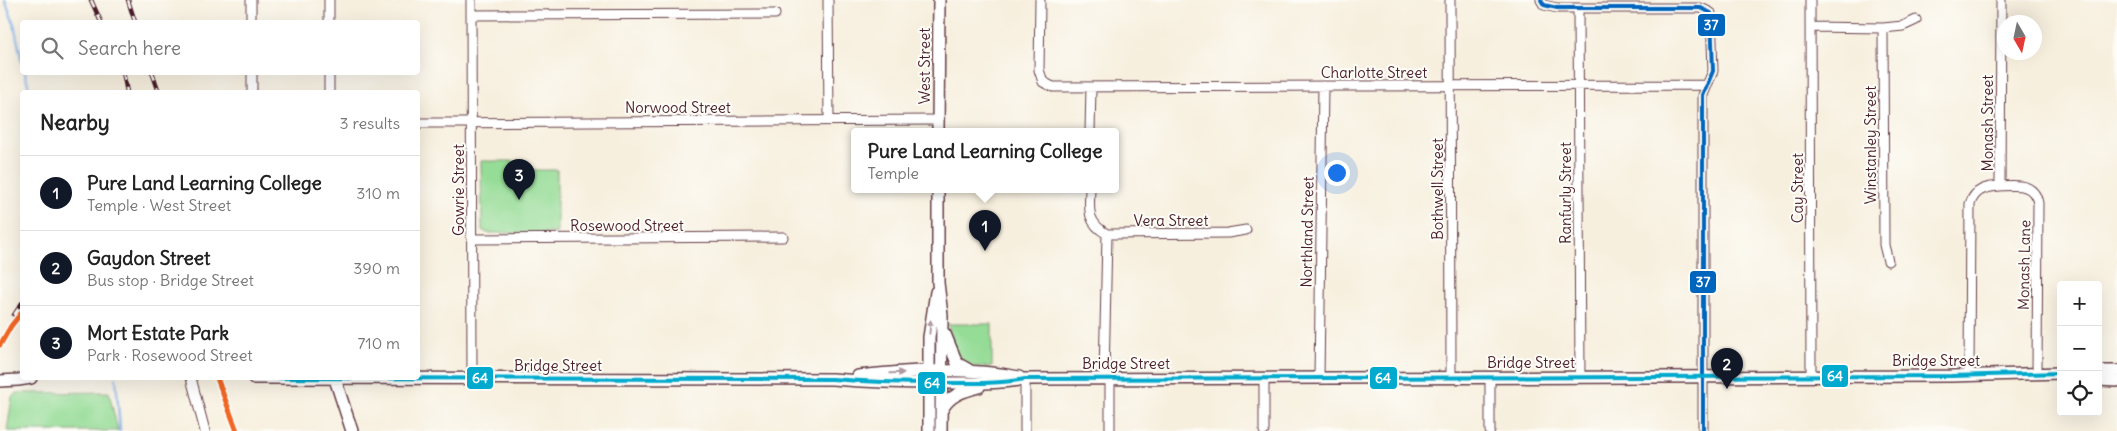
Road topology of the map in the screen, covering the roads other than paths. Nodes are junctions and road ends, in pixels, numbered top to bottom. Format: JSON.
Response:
{"nodes":[{"id":1,"x":251,"y":0,"type":"edge"},
{"id":2,"x":329,"y":0,"type":"edge"},
{"id":3,"x":471,"y":0,"type":"edge"},
{"id":4,"x":828,"y":0,"type":"edge"},
{"id":5,"x":939,"y":0,"type":"edge"},
{"id":6,"x":1040,"y":0,"type":"edge"},
{"id":7,"x":1450,"y":0,"type":"edge"},
{"id":8,"x":1541,"y":0,"type":"edge"},
{"id":9,"x":1810,"y":0,"type":"edge"},
{"id":10,"x":2002,"y":0,"type":"edge"},
{"id":11,"x":1578,"y":8,"type":"junction"},
{"id":12,"x":775,"y":14,"type":"dead end"},
{"id":13,"x":471,"y":15,"type":"junction"},
{"id":14,"x":251,"y":20,"type":"edge"},
{"id":15,"x":329,"y":20,"type":"edge"},
{"id":16,"x":1916,"y":20,"type":"dead end"},
{"id":17,"x":1810,"y":27,"type":"junction"},
{"id":18,"x":1883,"y":28,"type":"junction"},
{"id":19,"x":252,"y":75,"type":"edge"},
{"id":20,"x":329,"y":75,"type":"edge"},
{"id":21,"x":1706,"y":85,"type":"junction"},
{"id":22,"x":1323,"y":86,"type":"junction"},
{"id":23,"x":1450,"y":86,"type":"junction"},
{"id":24,"x":1579,"y":86,"type":"junction"},
{"id":25,"x":1091,"y":87,"type":"junction"},
{"id":26,"x":252,"y":90,"type":"edge"},
{"id":27,"x":329,"y":90,"type":"edge"},
{"id":28,"x":830,"y":120,"type":"junction"},
{"id":29,"x":938,"y":120,"type":"junction"},
{"id":30,"x":472,"y":122,"type":"junction"},
{"id":31,"x":420,"y":123,"type":"edge"},
{"id":32,"x":938,"y":128,"type":"edge"},
{"id":33,"x":1090,"y":128,"type":"edge"},
{"id":34,"x":2000,"y":186,"type":"junction"},
{"id":35,"x":938,"y":193,"type":"edge"},
{"id":36,"x":1090,"y":193,"type":"edge"},
{"id":37,"x":1246,"y":230,"type":"dead end"},
{"id":38,"x":1107,"y":234,"type":"junction"},
{"id":39,"x":783,"y":237,"type":"dead end"},
{"id":40,"x":472,"y":239,"type":"junction"},
{"id":41,"x":1888,"y":260,"type":"dead end"},
{"id":42,"x":938,"y":283,"type":"junction"},
{"id":43,"x":942,"y":315,"type":"junction"},
{"id":44,"x":973,"y":371,"type":"junction"},
{"id":45,"x":2102,"y":371,"type":"edge"},
{"id":46,"x":2117,"y":371,"type":"edge"},
{"id":47,"x":2037,"y":374,"type":"junction"},
{"id":48,"x":1812,"y":375,"type":"junction"},
{"id":49,"x":1969,"y":375,"type":"junction"},
{"id":50,"x":2057,"y":375,"type":"edge"},
{"id":51,"x":1703,"y":376,"type":"junction"},
{"id":52,"x":1451,"y":377,"type":"junction"},
{"id":53,"x":1490,"y":377,"type":"junction"},
{"id":54,"x":1580,"y":377,"type":"junction"},
{"id":55,"x":929,"y":378,"type":"junction"},
{"id":56,"x":941,"y":378,"type":"junction"},
{"id":57,"x":1107,"y":378,"type":"junction"},
{"id":58,"x":1264,"y":378,"type":"junction"},
{"id":59,"x":1319,"y":378,"type":"junction"},
{"id":60,"x":420,"y":379,"type":"edge"},
{"id":61,"x":1026,"y":379,"type":"junction"},
{"id":62,"x":20,"y":380,"type":"edge"},
{"id":63,"x":192,"y":380,"type":"edge"},
{"id":64,"x":336,"y":380,"type":"edge"},
{"id":65,"x":472,"y":380,"type":"junction"},
{"id":66,"x":2102,"y":380,"type":"edge"},
{"id":67,"x":0,"y":381,"type":"edge"},
{"id":68,"x":2117,"y":381,"type":"edge"},
{"id":69,"x":1003,"y":383,"type":"junction"},
{"id":70,"x":941,"y":412,"type":"junction"},
{"id":71,"x":205,"y":431,"type":"edge"},
{"id":72,"x":352,"y":431,"type":"edge"},
{"id":73,"x":929,"y":431,"type":"edge"},
{"id":74,"x":941,"y":431,"type":"edge"},
{"id":75,"x":1025,"y":431,"type":"edge"},
{"id":76,"x":1110,"y":431,"type":"edge"},
{"id":77,"x":1264,"y":431,"type":"edge"},
{"id":78,"x":1490,"y":431,"type":"edge"},
{"id":79,"x":1703,"y":431,"type":"edge"}],
"edges":[{"from":1,"to":14,"type":"street"},
{"from":2,"to":15,"type":"street"},
{"from":3,"to":13,"type":"street","name":"Gowrie Street"},
{"from":4,"to":28,"type":"street"},
{"from":5,"to":29,"type":"main road","name":"West Street"},
{"from":6,"to":25,"type":"street","name":"Charlotte Street"},
{"from":7,"to":23,"type":"street","name":"Bothwell Street"},
{"from":8,"to":11,"type":"street"},
{"from":9,"to":17,"type":"street","name":"Cay Street"},
{"from":10,"to":34,"type":"street","name":"Monash Street"},
{"from":11,"to":21,"type":"street"},
{"from":11,"to":24,"type":"street","name":"Ranfurly Street"},
{"from":12,"to":13,"type":"street"},
{"from":13,"to":30,"type":"street","name":"Gowrie Street"},
{"from":16,"to":18,"type":"street"},
{"from":17,"to":18,"type":"street"},
{"from":17,"to":48,"type":"street","name":"Cay Street"},
{"from":18,"to":41,"type":"street","name":"Winstanley Street"},
{"from":19,"to":26,"type":"street"},
{"from":20,"to":27,"type":"street"},
{"from":21,"to":24,"type":"street","name":"Charlotte Street"},
{"from":21,"to":51,"type":"street"},
{"from":22,"to":23,"type":"street","name":"Charlotte Street"},
{"from":22,"to":25,"type":"street","name":"Charlotte Street"},
{"from":22,"to":59,"type":"street","name":"Northland Street"},
{"from":23,"to":24,"type":"street","name":"Charlotte Street"},
{"from":23,"to":52,"type":"street","name":"Bothwell Street"},
{"from":24,"to":54,"type":"street","name":"Ranfurly Street"},
{"from":25,"to":33,"type":"street"},
{"from":28,"to":29,"type":"street","name":"Norwood Street"},
{"from":28,"to":30,"type":"street","name":"Norwood Street"},
{"from":29,"to":32,"type":"main road","name":"West Street"},
{"from":30,"to":31,"type":"street","name":"Norwood Street"},
{"from":30,"to":40,"type":"street","name":"Gowrie Street"},
{"from":34,"to":47,"type":"street","name":"Monash Lane"},
{"from":34,"to":49,"type":"street","name":"Monash Street"},
{"from":35,"to":42,"type":"main road"},
{"from":36,"to":38,"type":"street"},
{"from":37,"to":38,"type":"street","name":"Vera Street"},
{"from":38,"to":57,"type":"street"},
{"from":39,"to":40,"type":"street","name":"Rosewood Street"},
{"from":40,"to":65,"type":"street","name":"Gowrie Street"},
{"from":42,"to":43,"type":"main road"},
{"from":55,"to":42,"type":"main road","one_way":true},
{"from":43,"to":44,"type":"main road"},
{"from":43,"to":56,"type":"main road"},
{"from":44,"to":56,"type":"main road","name":"Bridge Street"},
{"from":44,"to":61,"type":"main road","name":"Bridge Street"},
{"from":45,"to":46,"type":"main road"},
{"from":47,"to":49,"type":"main road","name":"Bridge Street"},
{"from":47,"to":50,"type":"main road","name":"Bridge Street"},
{"from":48,"to":49,"type":"main road","name":"Bridge Street"},
{"from":48,"to":51,"type":"main road","name":"Bridge Street"},
{"from":51,"to":54,"type":"main road","name":"Bridge Street"},
{"from":51,"to":79,"type":"street"},
{"from":52,"to":53,"type":"main road","name":"Bridge Street"},
{"from":52,"to":59,"type":"main road","name":"Bridge Street"},
{"from":53,"to":54,"type":"main road","name":"Bridge Street"},
{"from":53,"to":78,"type":"street"},
{"from":55,"to":56,"type":"main road","name":"Bridge Street"},
{"from":55,"to":65,"type":"main road","name":"Bridge Street"},
{"from":55,"to":73,"type":"main road"},
{"from":56,"to":69,"type":"main road","name":"Bridge Street"},
{"from":56,"to":70,"type":"main road"},
{"from":57,"to":58,"type":"main road","name":"Bridge Street"},
{"from":57,"to":61,"type":"main road","name":"Bridge Street"},
{"from":57,"to":76,"type":"street"},
{"from":58,"to":59,"type":"main road","name":"Bridge Street"},
{"from":58,"to":77,"type":"street"},
{"from":60,"to":65,"type":"main road","name":"Bridge Street"},
{"from":61,"to":69,"type":"main road","name":"Bridge Street"},
{"from":61,"to":75,"type":"street"},
{"from":62,"to":67,"type":"main road"},
{"from":63,"to":71,"type":"street"},
{"from":64,"to":72,"type":"main road"},
{"from":66,"to":68,"type":"main road"},
{"from":69,"to":70,"type":"main road"},
{"from":70,"to":74,"type":"main road"}]}
